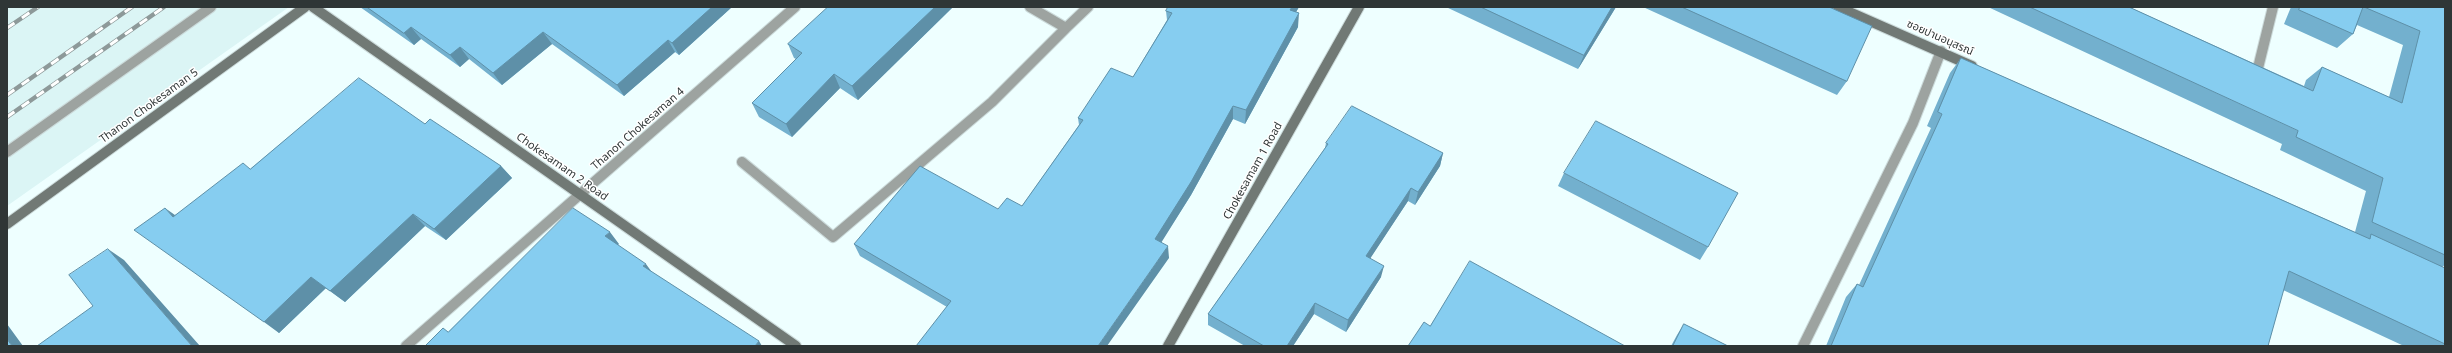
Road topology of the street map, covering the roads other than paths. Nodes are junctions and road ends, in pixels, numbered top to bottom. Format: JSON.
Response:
{"nodes":[{"id":1,"x":211,"y":7,"type":"edge"},
{"id":2,"x":305,"y":7,"type":"edge"},
{"id":3,"x":313,"y":7,"type":"edge"},
{"id":4,"x":795,"y":7,"type":"edge"},
{"id":5,"x":1030,"y":7,"type":"edge"},
{"id":6,"x":1088,"y":7,"type":"edge"},
{"id":7,"x":1359,"y":7,"type":"edge"},
{"id":8,"x":1838,"y":7,"type":"edge"},
{"id":9,"x":2273,"y":7,"type":"edge"},
{"id":10,"x":1066,"y":28,"type":"junction"},
{"id":11,"x":1941,"y":51,"type":"junction"},
{"id":12,"x":2243,"y":65,"type":"edge"},
{"id":13,"x":1984,"y":71,"type":"edge"},
{"id":14,"x":7,"y":152,"type":"edge"},
{"id":15,"x":742,"y":162,"type":"dead end"},
{"id":16,"x":581,"y":195,"type":"junction"},
{"id":17,"x":7,"y":224,"type":"edge"},
{"id":18,"x":406,"y":346,"type":"edge"},
{"id":19,"x":796,"y":346,"type":"edge"},
{"id":20,"x":1168,"y":346,"type":"edge"},
{"id":21,"x":1803,"y":346,"type":"edge"}],
"edges":[{"from":1,"to":14,"type":"street"},
{"from":2,"to":17,"type":"street","name":"Thanon Chokesaman 5"},
{"from":3,"to":16,"type":"street","name":"Chokesamam 2 Road"},
{"from":4,"to":16,"type":"street","name":"Thanon Chokesaman 4"},
{"from":5,"to":10,"type":"street"},
{"from":6,"to":10,"type":"street"},
{"from":7,"to":20,"type":"street","name":"Chokesamam 1 Road"},
{"from":8,"to":11,"type":"street","name":"ซอยปานอนุสรณ์"},
{"from":9,"to":12,"type":"street"},
{"from":10,"to":15,"type":"street"},
{"from":11,"to":13,"type":"street","name":"ซอยปานอนุสรณ์"},
{"from":11,"to":21,"type":"street"},
{"from":16,"to":18,"type":"street","name":"Thanon Chokesaman 4"},
{"from":16,"to":19,"type":"street","name":"Chokesamam 2 Road"}]}
